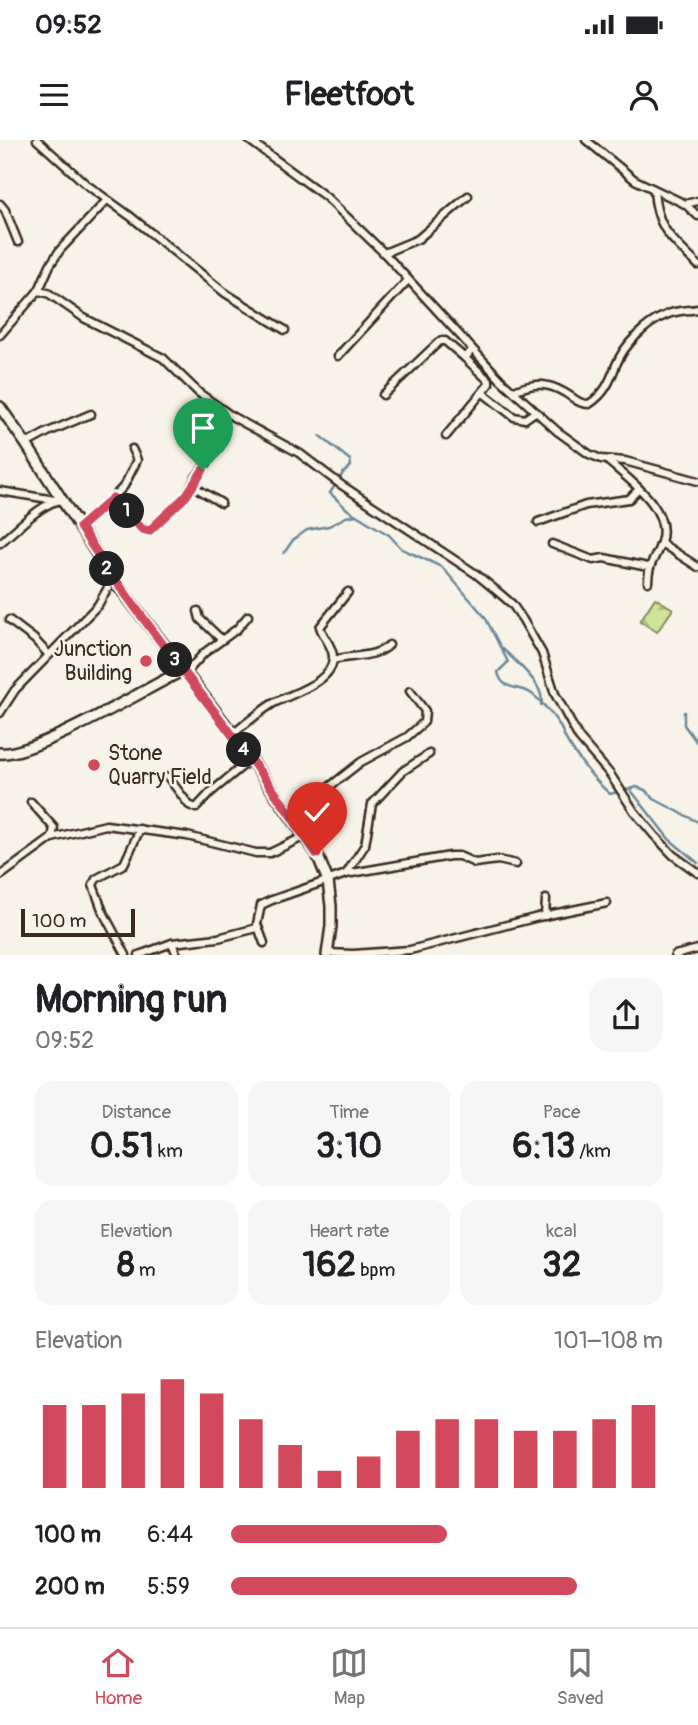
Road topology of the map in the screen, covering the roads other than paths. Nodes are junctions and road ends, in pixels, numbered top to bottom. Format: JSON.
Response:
{"nodes":[{"id":1,"x":37,"y":140,"type":"edge"},
{"id":2,"x":249,"y":140,"type":"edge"},
{"id":3,"x":586,"y":140,"type":"edge"},
{"id":4,"x":261,"y":144,"type":"edge"},
{"id":5,"x":654,"y":191,"type":"junction"},
{"id":6,"x":468,"y":196,"type":"dead end"},
{"id":7,"x":107,"y":200,"type":"junction"},
{"id":8,"x":698,"y":201,"type":"edge"},
{"id":9,"x":0,"y":204,"type":"edge"},
{"id":10,"x":685,"y":204,"type":"junction"},
{"id":11,"x":698,"y":216,"type":"edge"},
{"id":12,"x":18,"y":242,"type":"dead end"},
{"id":13,"x":384,"y":253,"type":"junction"},
{"id":14,"x":698,"y":265,"type":"edge"},
{"id":15,"x":408,"y":280,"type":"junction"},
{"id":16,"x":38,"y":291,"type":"junction"},
{"id":17,"x":698,"y":309,"type":"edge"},
{"id":18,"x":285,"y":330,"type":"dead end"},
{"id":19,"x":0,"y":335,"type":"edge"},
{"id":20,"x":472,"y":351,"type":"junction"},
{"id":21,"x":338,"y":356,"type":"dead end"},
{"id":22,"x":465,"y":358,"type":"junction"},
{"id":23,"x":514,"y":391,"type":"junction"},
{"id":24,"x":484,"y":393,"type":"junction"},
{"id":25,"x":383,"y":395,"type":"dead end"},
{"id":26,"x":0,"y":407,"type":"edge"},
{"id":27,"x":535,"y":412,"type":"junction"},
{"id":28,"x":91,"y":414,"type":"dead end"},
{"id":29,"x":446,"y":436,"type":"dead end"},
{"id":30,"x":26,"y":444,"type":"junction"},
{"id":31,"x":219,"y":447,"type":"dead end"},
{"id":32,"x":132,"y":449,"type":"dead end"},
{"id":33,"x":608,"y":461,"type":"junction"},
{"id":34,"x":698,"y":481,"type":"edge"},
{"id":35,"x":193,"y":486,"type":"junction"},
{"id":36,"x":638,"y":490,"type":"junction"},
{"id":37,"x":0,"y":491,"type":"edge"},
{"id":38,"x":113,"y":498,"type":"junction"},
{"id":39,"x":59,"y":500,"type":"junction"},
{"id":40,"x":221,"y":503,"type":"dead end"},
{"id":41,"x":538,"y":522,"type":"dead end"},
{"id":42,"x":80,"y":527,"type":"junction"},
{"id":43,"x":0,"y":543,"type":"edge"},
{"id":44,"x":661,"y":543,"type":"junction"},
{"id":45,"x":552,"y":544,"type":"dead end"},
{"id":46,"x":648,"y":567,"type":"junction"},
{"id":47,"x":698,"y":567,"type":"edge"},
{"id":48,"x":113,"y":579,"type":"junction"},
{"id":49,"x":648,"y":582,"type":"dead end"},
{"id":50,"x":348,"y":592,"type":"dead end"},
{"id":51,"x":198,"y":611,"type":"dead end"},
{"id":52,"x":248,"y":616,"type":"dead end"},
{"id":53,"x":9,"y":620,"type":"dead end"},
{"id":54,"x":220,"y":639,"type":"junction"},
{"id":55,"x":389,"y":645,"type":"dead end"},
{"id":56,"x":49,"y":655,"type":"junction"},
{"id":57,"x":333,"y":660,"type":"junction"},
{"id":58,"x":183,"y":671,"type":"junction"},
{"id":59,"x":410,"y":691,"type":"dead end"},
{"id":60,"x":0,"y":713,"type":"edge"},
{"id":61,"x":233,"y":734,"type":"junction"},
{"id":62,"x":0,"y":753,"type":"edge"},
{"id":63,"x":429,"y":754,"type":"dead end"},
{"id":64,"x":251,"y":759,"type":"junction"},
{"id":65,"x":168,"y":777,"type":"dead end"},
{"id":66,"x":31,"y":802,"type":"dead end"},
{"id":67,"x":292,"y":817,"type":"junction"},
{"id":68,"x":140,"y":829,"type":"junction"},
{"id":69,"x":305,"y":836,"type":"junction"},
{"id":70,"x":52,"y":838,"type":"junction"},
{"id":71,"x":516,"y":864,"type":"dead end"},
{"id":72,"x":698,"y":873,"type":"edge"},
{"id":73,"x":346,"y":874,"type":"junction"},
{"id":74,"x":0,"y":876,"type":"edge"},
{"id":75,"x":328,"y":881,"type":"junction"},
{"id":76,"x":546,"y":899,"type":"dead end"},
{"id":77,"x":607,"y":903,"type":"dead end"},
{"id":78,"x":545,"y":916,"type":"junction"},
{"id":79,"x":257,"y":928,"type":"junction"},
{"id":80,"x":172,"y":943,"type":"junction"},
{"id":81,"x":264,"y":943,"type":"dead end"},
{"id":82,"x":698,"y":949,"type":"edge"},
{"id":83,"x":327,"y":954,"type":"edge"},
{"id":84,"x":126,"y":955,"type":"edge"},
{"id":85,"x":139,"y":955,"type":"edge"},
{"id":86,"x":177,"y":955,"type":"edge"},
{"id":87,"x":675,"y":955,"type":"edge"}],
"edges":[{"from":1,"to":7,"type":"street"},
{"from":2,"to":4,"type":"street"},
{"from":3,"to":5,"type":"street"},
{"from":4,"to":13,"type":"street"},
{"from":5,"to":10,"type":"street"},
{"from":5,"to":14,"type":"street"},
{"from":6,"to":13,"type":"street"},
{"from":7,"to":16,"type":"street"},
{"from":7,"to":18,"type":"street"},
{"from":8,"to":10,"type":"street"},
{"from":9,"to":12,"type":"street"},
{"from":10,"to":11,"type":"street"},
{"from":13,"to":15,"type":"street"},
{"from":15,"to":20,"type":"street"},
{"from":15,"to":21,"type":"street"},
{"from":16,"to":19,"type":"street"},
{"from":16,"to":72,"type":"street"},
{"from":17,"to":23,"type":"street"},
{"from":20,"to":22,"type":"street"},
{"from":20,"to":23,"type":"street"},
{"from":22,"to":24,"type":"street"},
{"from":22,"to":25,"type":"street"},
{"from":23,"to":27,"type":"street"},
{"from":24,"to":27,"type":"street"},
{"from":24,"to":29,"type":"street"},
{"from":26,"to":30,"type":"main road"},
{"from":27,"to":33,"type":"street"},
{"from":28,"to":30,"type":"street"},
{"from":30,"to":39,"type":"main road"},
{"from":31,"to":35,"type":"street"},
{"from":32,"to":38,"type":"street"},
{"from":33,"to":34,"type":"street"},
{"from":33,"to":36,"type":"street"},
{"from":35,"to":38,"type":"street"},
{"from":35,"to":40,"type":"street"},
{"from":36,"to":41,"type":"street"},
{"from":36,"to":44,"type":"street"},
{"from":37,"to":39,"type":"street"},
{"from":38,"to":42,"type":"street"},
{"from":39,"to":42,"type":"main road"},
{"from":39,"to":43,"type":"street"},
{"from":42,"to":48,"type":"main road"},
{"from":44,"to":46,"type":"street"},
{"from":44,"to":47,"type":"street"},
{"from":45,"to":46,"type":"street"},
{"from":46,"to":49,"type":"street"},
{"from":48,"to":56,"type":"street"},
{"from":48,"to":58,"type":"main road"},
{"from":50,"to":57,"type":"street"},
{"from":51,"to":54,"type":"street"},
{"from":52,"to":54,"type":"street"},
{"from":53,"to":56,"type":"street"},
{"from":54,"to":58,"type":"street"},
{"from":55,"to":57,"type":"street"},
{"from":56,"to":60,"type":"street"},
{"from":57,"to":61,"type":"street"},
{"from":58,"to":61,"type":"main road"},
{"from":58,"to":62,"type":"main road"},
{"from":59,"to":67,"type":"street"},
{"from":61,"to":64,"type":"main road"},
{"from":63,"to":73,"type":"street"},
{"from":64,"to":65,"type":"street"},
{"from":64,"to":67,"type":"main road"},
{"from":66,"to":70,"type":"street"},
{"from":67,"to":69,"type":"main road"},
{"from":68,"to":69,"type":"street"},
{"from":68,"to":70,"type":"street"},
{"from":68,"to":84,"type":"street"},
{"from":69,"to":75,"type":"main road"},
{"from":70,"to":74,"type":"street"},
{"from":71,"to":73,"type":"street"},
{"from":73,"to":75,"type":"street"},
{"from":75,"to":79,"type":"street"},
{"from":75,"to":83,"type":"main road"},
{"from":76,"to":78,"type":"street"},
{"from":77,"to":78,"type":"street"},
{"from":78,"to":83,"type":"street"},
{"from":79,"to":80,"type":"street"},
{"from":79,"to":81,"type":"street"},
{"from":80,"to":85,"type":"street"},
{"from":80,"to":86,"type":"street"},
{"from":82,"to":87,"type":"street"}]}
